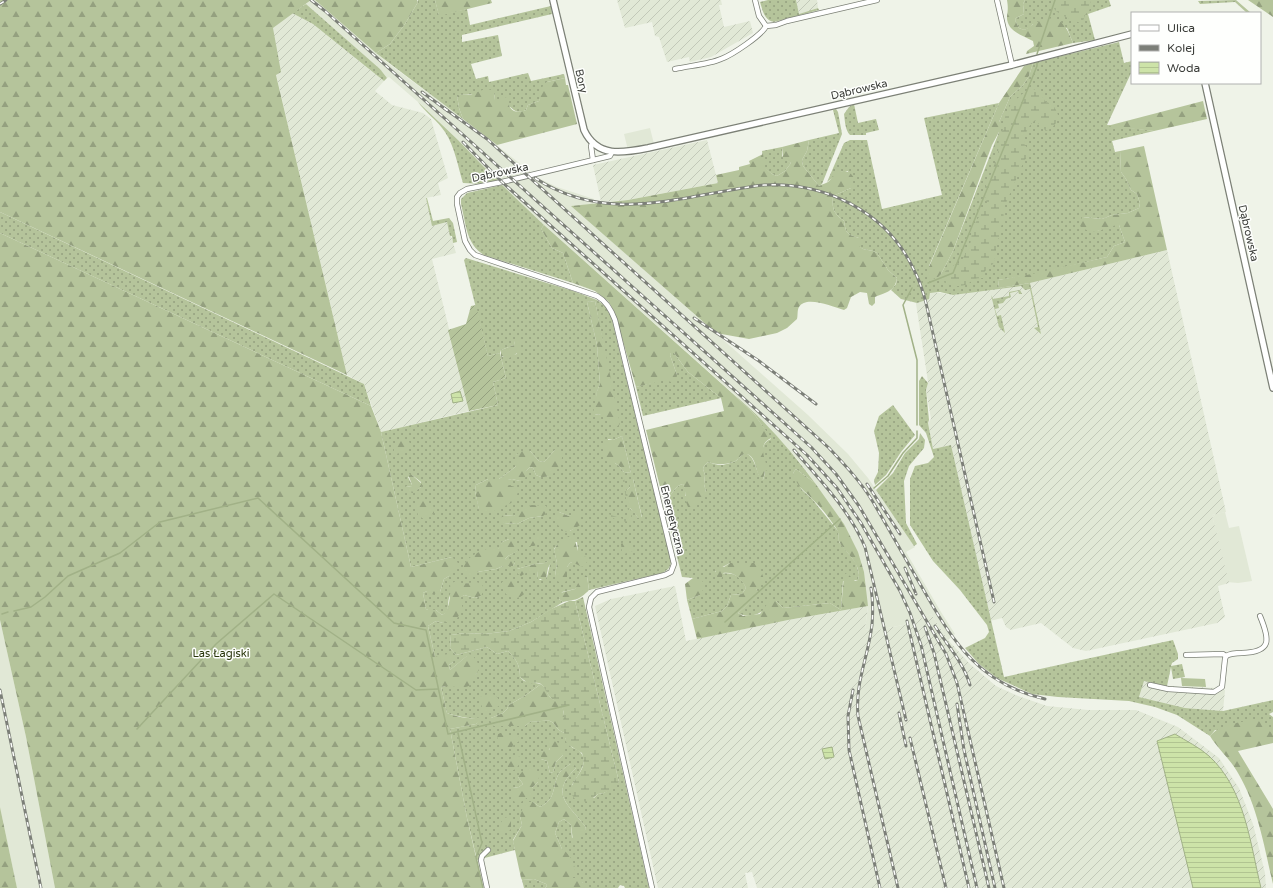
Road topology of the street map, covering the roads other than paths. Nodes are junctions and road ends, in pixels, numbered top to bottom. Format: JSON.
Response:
{"nodes":[{"id":1,"x":553,"y":0,"type":"edge"},
{"id":2,"x":755,"y":0,"type":"edge"},
{"id":3,"x":878,"y":0,"type":"edge"},
{"id":4,"x":997,"y":0,"type":"edge"},
{"id":5,"x":766,"y":26,"type":"junction"},
{"id":6,"x":1131,"y":34,"type":"edge"},
{"id":7,"x":1012,"y":64,"type":"junction"},
{"id":8,"x":675,"y":69,"type":"dead end"},
{"id":9,"x":1205,"y":84,"type":"edge"},
{"id":10,"x":593,"y":142,"type":"junction"},
{"id":11,"x":612,"y":152,"type":"junction"},
{"id":12,"x":593,"y":160,"type":"junction"},
{"id":13,"x":480,"y":258,"type":"joint"},
{"id":14,"x":1273,"y":388,"type":"edge"},
{"id":15,"x":1260,"y":616,"type":"dead end"},
{"id":16,"x":1186,"y":655,"type":"dead end"},
{"id":17,"x":1226,"y":656,"type":"junction"},
{"id":18,"x":1150,"y":685,"type":"dead end"},
{"id":19,"x":488,"y":850,"type":"dead end"},
{"id":20,"x":487,"y":888,"type":"edge"},
{"id":21,"x":652,"y":888,"type":"edge"}],
"edges":[{"from":1,"to":10,"type":"street","name":"Bory"},
{"from":2,"to":5,"type":"street"},
{"from":3,"to":5,"type":"street"},
{"from":4,"to":7,"type":"street"},
{"from":5,"to":8,"type":"street"},
{"from":6,"to":7,"type":"street","name":"Dąbrowska"},
{"from":7,"to":11,"type":"street","name":"Dąbrowska"},
{"from":9,"to":14,"type":"street","name":"Dąbrowska"},
{"from":10,"to":11,"type":"street","name":"Bory"},
{"from":10,"to":12,"type":"street"},
{"from":11,"to":12,"type":"street","name":"Dąbrowska"},
{"from":12,"to":13,"type":"street","name":"Dąbrowska"},
{"from":13,"to":21,"type":"street","name":"Energetyczna"},
{"from":15,"to":17,"type":"street"},
{"from":16,"to":17,"type":"street"},
{"from":17,"to":18,"type":"street"},
{"from":19,"to":20,"type":"street"}]}
